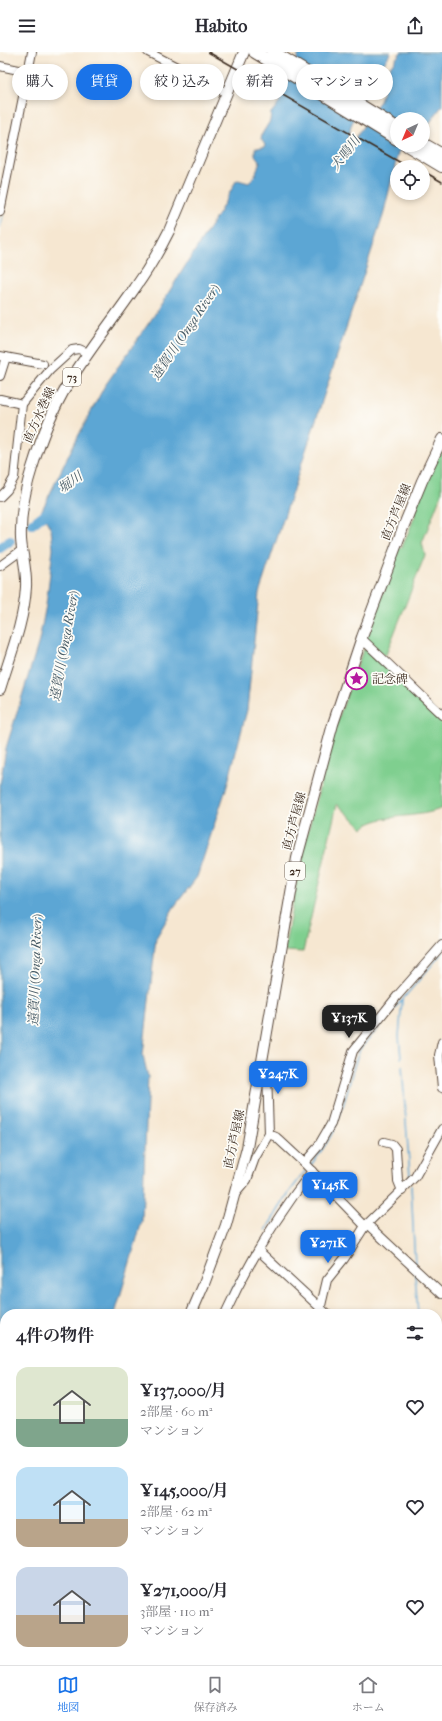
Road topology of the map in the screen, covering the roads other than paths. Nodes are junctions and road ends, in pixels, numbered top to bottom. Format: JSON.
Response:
{"nodes":[{"id":1,"x":32,"y":52,"type":"edge"},
{"id":2,"x":148,"y":52,"type":"edge"},
{"id":3,"x":244,"y":52,"type":"edge"},
{"id":4,"x":256,"y":52,"type":"edge"},
{"id":5,"x":273,"y":52,"type":"edge"},
{"id":6,"x":30,"y":64,"type":"edge"},
{"id":7,"x":0,"y":66,"type":"edge"},
{"id":8,"x":12,"y":69,"type":"edge"},
{"id":9,"x":227,"y":93,"type":"junction"},
{"id":10,"x":22,"y":100,"type":"edge"},
{"id":11,"x":390,"y":124,"type":"edge"},
{"id":12,"x":390,"y":135,"type":"edge"},
{"id":13,"x":430,"y":148,"type":"edge"},
{"id":14,"x":419,"y":152,"type":"edge"},
{"id":15,"x":442,"y":155,"type":"edge"},
{"id":16,"x":442,"y":166,"type":"edge"},
{"id":17,"x":0,"y":212,"type":"edge"},
{"id":18,"x":88,"y":353,"type":"junction"},
{"id":19,"x":3,"y":357,"type":"edge"},
{"id":20,"x":43,"y":364,"type":"dead end"},
{"id":21,"x":0,"y":376,"type":"edge"},
{"id":22,"x":0,"y":400,"type":"edge"},
{"id":23,"x":22,"y":404,"type":"junction"},
{"id":24,"x":442,"y":438,"type":"edge"},
{"id":25,"x":0,"y":497,"type":"edge"},
{"id":26,"x":22,"y":550,"type":"junction"},
{"id":27,"x":0,"y":566,"type":"edge"},
{"id":28,"x":362,"y":638,"type":"junction"},
{"id":29,"x":0,"y":689,"type":"edge"},
{"id":30,"x":442,"y":715,"type":"edge"},
{"id":31,"x":442,"y":945,"type":"edge"},
{"id":32,"x":442,"y":1042,"type":"edge"},
{"id":33,"x":262,"y":1062,"type":"junction"},
{"id":34,"x":442,"y":1088,"type":"edge"},
{"id":35,"x":442,"y":1129,"type":"edge"},
{"id":36,"x":269,"y":1134,"type":"junction"},
{"id":37,"x":384,"y":1142,"type":"dead end"},
{"id":38,"x":308,"y":1167,"type":"junction"},
{"id":39,"x":402,"y":1191,"type":"junction"},
{"id":40,"x":235,"y":1195,"type":"junction"},
{"id":41,"x":366,"y":1225,"type":"junction"},
{"id":42,"x":259,"y":1251,"type":"junction"},
{"id":43,"x":442,"y":1294,"type":"edge"},
{"id":44,"x":193,"y":1309,"type":"edge"},
{"id":45,"x":227,"y":1309,"type":"edge"},
{"id":46,"x":317,"y":1309,"type":"edge"},
{"id":47,"x":320,"y":1309,"type":"edge"}],
"edges":[{"from":1,"to":6,"type":"street"},
{"from":2,"to":9,"type":"street"},
{"from":3,"to":9,"type":"main road","number":"73"},
{"from":4,"to":12,"type":"highway"},
{"from":5,"to":11,"type":"highway"},
{"from":7,"to":8,"type":"street"},
{"from":9,"to":18,"type":"main road","name":"直方水巻線","number":"73"},
{"from":10,"to":17,"type":"street"},
{"from":13,"to":15,"type":"highway"},
{"from":14,"to":16,"type":"highway"},
{"from":18,"to":23,"type":"street"},
{"from":18,"to":26,"type":"main road","name":"直方水巻線","number":"73"},
{"from":19,"to":20,"type":"street"},
{"from":19,"to":21,"type":"street"},
{"from":22,"to":23,"type":"street"},
{"from":23,"to":25,"type":"street"},
{"from":24,"to":28,"type":"main road","name":"直方芦屋線","number":"27"},
{"from":26,"to":27,"type":"street"},
{"from":26,"to":29,"type":"main road","name":"直方水巻線","number":"73"},
{"from":28,"to":30,"type":"street"},
{"from":28,"to":33,"type":"main road","name":"直方芦屋線","number":"27"},
{"from":31,"to":38,"type":"street"},
{"from":32,"to":34,"type":"street"},
{"from":33,"to":36,"type":"street"},
{"from":33,"to":40,"type":"main road","name":"直方芦屋線","number":"27"},
{"from":35,"to":39,"type":"street"},
{"from":36,"to":38,"type":"street"},
{"from":36,"to":40,"type":"street"},
{"from":37,"to":39,"type":"street"},
{"from":38,"to":41,"type":"street"},
{"from":38,"to":42,"type":"street"},
{"from":39,"to":41,"type":"street"},
{"from":40,"to":44,"type":"main road","name":"直方芦屋線","number":"27"},
{"from":41,"to":43,"type":"street"},
{"from":41,"to":47,"type":"street"},
{"from":42,"to":45,"type":"street"},
{"from":42,"to":46,"type":"street"}]}
